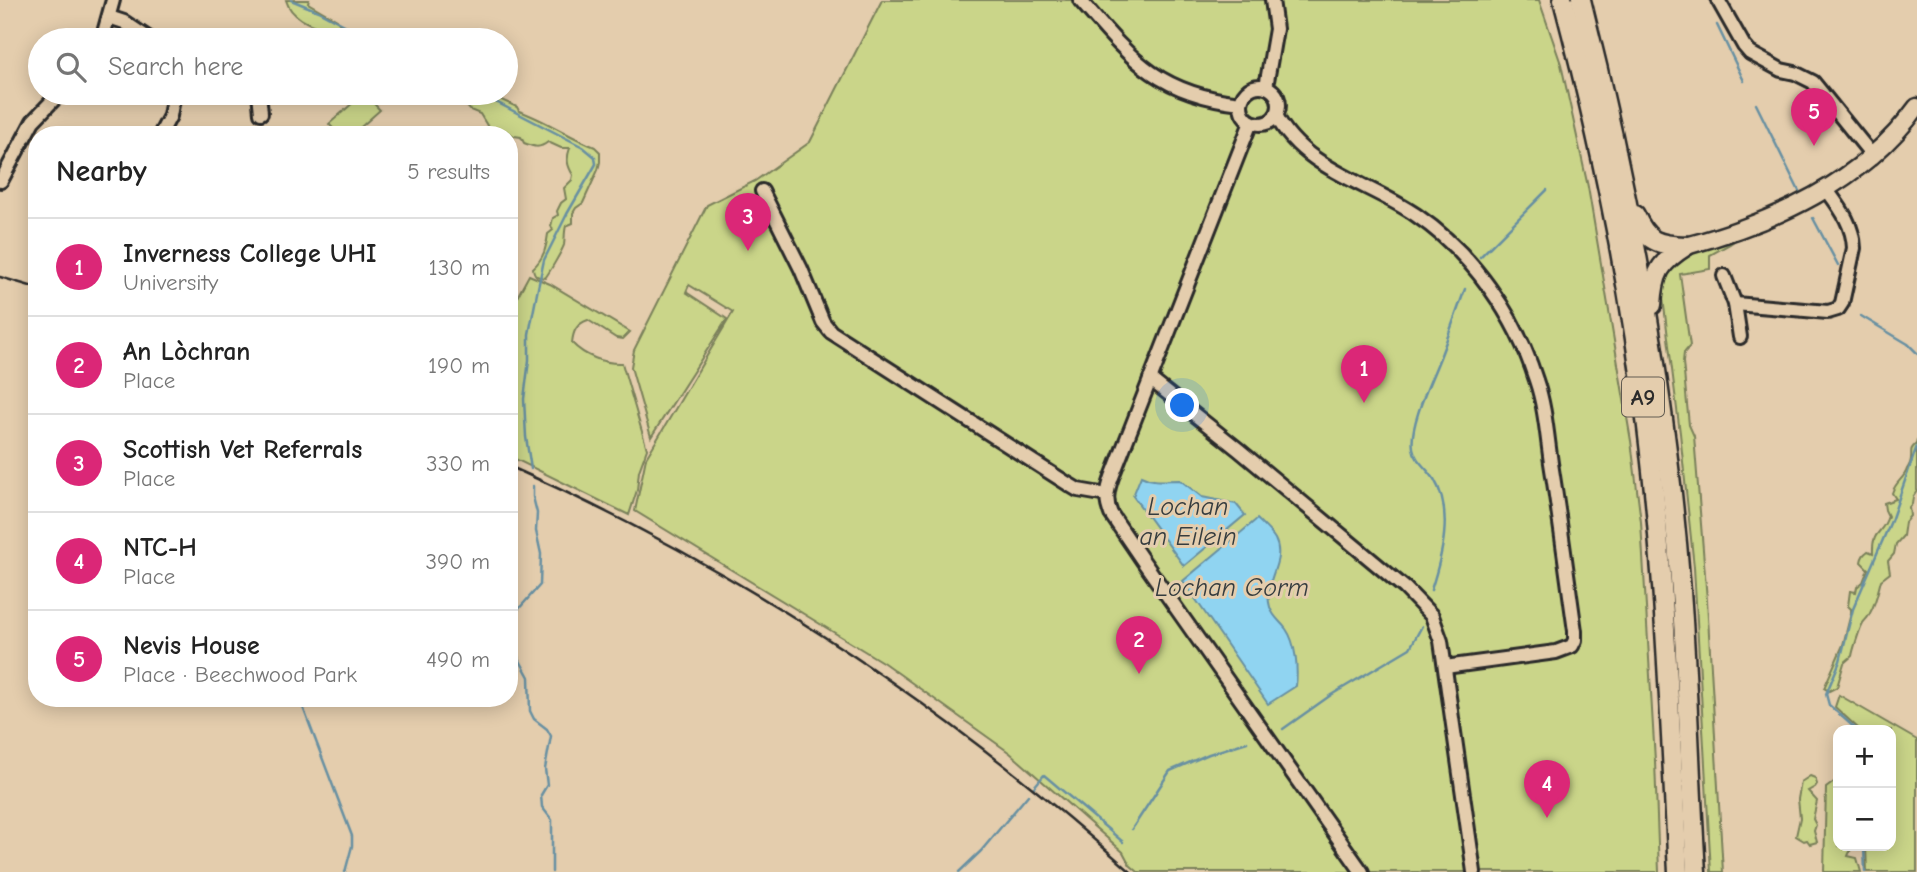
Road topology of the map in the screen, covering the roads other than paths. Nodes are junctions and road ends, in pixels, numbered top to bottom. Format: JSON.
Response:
{"nodes":[{"id":1,"x":113,"y":0,"type":"edge"},
{"id":2,"x":1080,"y":0,"type":"edge"},
{"id":3,"x":1272,"y":0,"type":"edge"},
{"id":4,"x":1563,"y":0,"type":"edge"},
{"id":5,"x":1581,"y":0,"type":"edge"},
{"id":6,"x":1717,"y":0,"type":"edge"},
{"id":7,"x":109,"y":18,"type":"junction"},
{"id":8,"x":106,"y":28,"type":"edge"},
{"id":9,"x":133,"y":28,"type":"edge"},
{"id":10,"x":1266,"y":87,"type":"junction"},
{"id":11,"x":1241,"y":103,"type":"junction"},
{"id":12,"x":48,"y":105,"type":"edge"},
{"id":13,"x":172,"y":105,"type":"edge"},
{"id":14,"x":261,"y":105,"type":"edge"},
{"id":15,"x":1917,"y":107,"type":"edge"},
{"id":16,"x":261,"y":113,"type":"dead end"},
{"id":17,"x":1276,"y":115,"type":"junction"},
{"id":18,"x":1251,"y":122,"type":"junction"},
{"id":19,"x":30,"y":126,"type":"edge"},
{"id":20,"x":165,"y":126,"type":"edge"},
{"id":21,"x":28,"y":130,"type":"edge"},
{"id":22,"x":1872,"y":155,"type":"junction"},
{"id":23,"x":1,"y":181,"type":"edge"},
{"id":24,"x":1624,"y":190,"type":"junction"},
{"id":25,"x":1827,"y":190,"type":"junction"},
{"id":26,"x":762,"y":191,"type":"dead end"},
{"id":27,"x":1686,"y":246,"type":"junction"},
{"id":28,"x":1724,"y":276,"type":"dead end"},
{"id":29,"x":1735,"y":304,"type":"junction"},
{"id":30,"x":1651,"y":328,"type":"junction"},
{"id":31,"x":1740,"y":337,"type":"dead end"},
{"id":32,"x":1150,"y":379,"type":"junction"},
{"id":33,"x":1107,"y":495,"type":"junction"},
{"id":34,"x":1445,"y":667,"type":"junction"},
{"id":35,"x":1674,"y":802,"type":"junction"},
{"id":36,"x":1362,"y":872,"type":"edge"},
{"id":37,"x":1474,"y":872,"type":"edge"},
{"id":38,"x":1668,"y":872,"type":"edge"},
{"id":39,"x":1678,"y":872,"type":"edge"},
{"id":40,"x":1696,"y":872,"type":"edge"}],
"edges":[{"from":1,"to":7,"type":"street"},
{"from":2,"to":11,"type":"street"},
{"from":3,"to":10,"type":"street"},
{"from":4,"to":35,"type":"highway","number":"A9"},
{"from":5,"to":24,"type":"highway","number":"A9"},
{"from":6,"to":22,"type":"street"},
{"from":7,"to":8,"type":"street"},
{"from":7,"to":9,"type":"street"},
{"from":10,"to":11,"type":"street"},
{"from":10,"to":17,"type":"street"},
{"from":11,"to":18,"type":"street"},
{"from":12,"to":19,"type":"street"},
{"from":13,"to":20,"type":"street"},
{"from":14,"to":16,"type":"street"},
{"from":15,"to":22,"type":"main road"},
{"from":17,"to":18,"type":"street"},
{"from":17,"to":34,"type":"street"},
{"from":18,"to":32,"type":"street"},
{"from":21,"to":23,"type":"street"},
{"from":22,"to":25,"type":"main road"},
{"from":24,"to":27,"type":"highway","number":"A9"},
{"from":24,"to":30,"type":"highway","number":"A9"},
{"from":25,"to":27,"type":"main road"},
{"from":25,"to":29,"type":"street"},
{"from":26,"to":33,"type":"street"},
{"from":27,"to":30,"type":"highway","number":"A9"},
{"from":28,"to":29,"type":"street"},
{"from":29,"to":31,"type":"street"},
{"from":30,"to":40,"type":"highway","number":"A9"},
{"from":32,"to":33,"type":"street"},
{"from":32,"to":34,"type":"street"},
{"from":33,"to":36,"type":"street"},
{"from":34,"to":37,"type":"street"},
{"from":35,"to":38,"type":"highway","number":"A9"},
{"from":35,"to":39,"type":"highway","number":"A9"}]}
